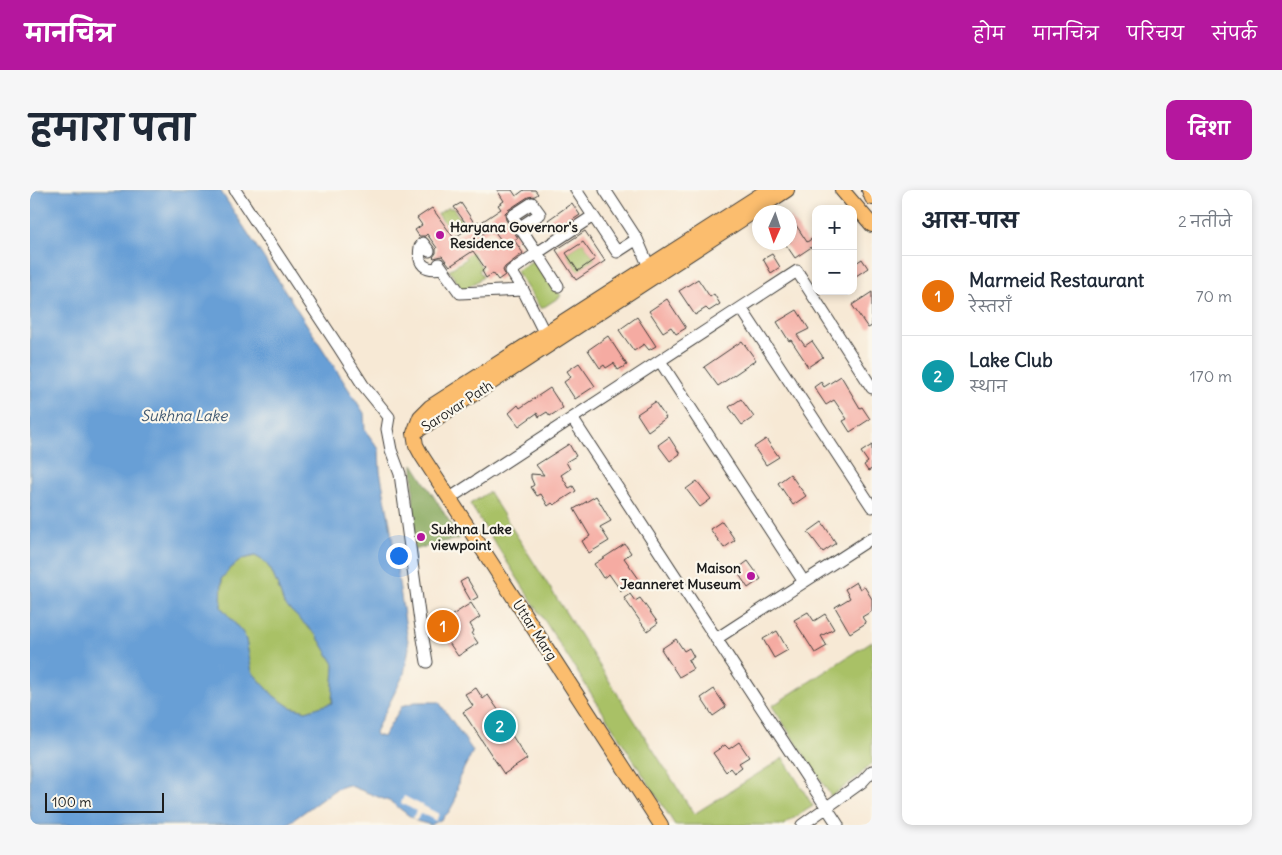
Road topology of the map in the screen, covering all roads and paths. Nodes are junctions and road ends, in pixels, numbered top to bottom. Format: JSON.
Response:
{"nodes":[{"id":1,"x":236,"y":190,"type":"edge"},
{"id":2,"x":576,"y":190,"type":"edge"},
{"id":3,"x":605,"y":190,"type":"edge"},
{"id":4,"x":768,"y":190,"type":"edge"},
{"id":5,"x":787,"y":190,"type":"edge"},
{"id":6,"x":842,"y":190,"type":"edge"},
{"id":7,"x":869,"y":190,"type":"edge"},
{"id":8,"x":872,"y":198,"type":"edge"},
{"id":9,"x":593,"y":216,"type":"junction"},
{"id":10,"x":872,"y":225,"type":"edge"},
{"id":11,"x":520,"y":227,"type":"dead end"},
{"id":12,"x":637,"y":239,"type":"junction"},
{"id":13,"x":429,"y":250,"type":"dead end"},
{"id":14,"x":537,"y":253,"type":"junction"},
{"id":15,"x":649,"y":266,"type":"junction"},
{"id":16,"x":558,"y":286,"type":"dead end"},
{"id":17,"x":523,"y":290,"type":"junction"},
{"id":18,"x":741,"y":308,"type":"junction"},
{"id":19,"x":545,"y":334,"type":"junction"},
{"id":20,"x":660,"y":361,"type":"junction"},
{"id":21,"x":872,"y":388,"type":"edge"},
{"id":22,"x":572,"y":418,"type":"junction"},
{"id":23,"x":414,"y":434,"type":"junction"},
{"id":24,"x":450,"y":498,"type":"junction"},
{"id":25,"x":872,"y":507,"type":"edge"},
{"id":26,"x":872,"y":538,"type":"edge"},
{"id":27,"x":804,"y":582,"type":"junction"},
{"id":28,"x":716,"y":639,"type":"junction"},
{"id":29,"x":427,"y":662,"type":"dead end"},
{"id":30,"x":872,"y":771,"type":"edge"},
{"id":31,"x":826,"y":808,"type":"junction"},
{"id":32,"x":661,"y":825,"type":"edge"},
{"id":33,"x":802,"y":825,"type":"edge"},
{"id":34,"x":838,"y":825,"type":"edge"}],
"edges":[{"from":1,"to":29,"type":"street"},
{"from":2,"to":9,"type":"street"},
{"from":3,"to":12,"type":"street"},
{"from":4,"to":15,"type":"main road","name":"Sarovar Path"},
{"from":5,"to":23,"type":"main road","name":"Sarovar Path"},
{"from":6,"to":10,"type":"main road"},
{"from":7,"to":8,"type":"main road"},
{"from":9,"to":12,"type":"street"},
{"from":9,"to":14,"type":"street"},
{"from":11,"to":14,"type":"street"},
{"from":12,"to":15,"type":"street"},
{"from":13,"to":17,"type":"street"},
{"from":14,"to":16,"type":"street"},
{"from":14,"to":17,"type":"street"},
{"from":15,"to":19,"type":"main road","name":"Sarovar Path"},
{"from":17,"to":19,"type":"street"},
{"from":18,"to":20,"type":"street"},
{"from":18,"to":21,"type":"street"},
{"from":18,"to":25,"type":"street"},
{"from":19,"to":23,"type":"main road","name":"Sarovar Path"},
{"from":20,"to":22,"type":"street"},
{"from":20,"to":27,"type":"street"},
{"from":22,"to":24,"type":"street"},
{"from":22,"to":28,"type":"street"},
{"from":23,"to":24,"type":"main road","name":"Uttar Marg"},
{"from":24,"to":32,"type":"main road","name":"Uttar Marg"},
{"from":26,"to":27,"type":"street"},
{"from":27,"to":28,"type":"street"},
{"from":28,"to":31,"type":"street"},
{"from":30,"to":31,"type":"street"},
{"from":31,"to":33,"type":"street"},
{"from":31,"to":34,"type":"street"}]}
